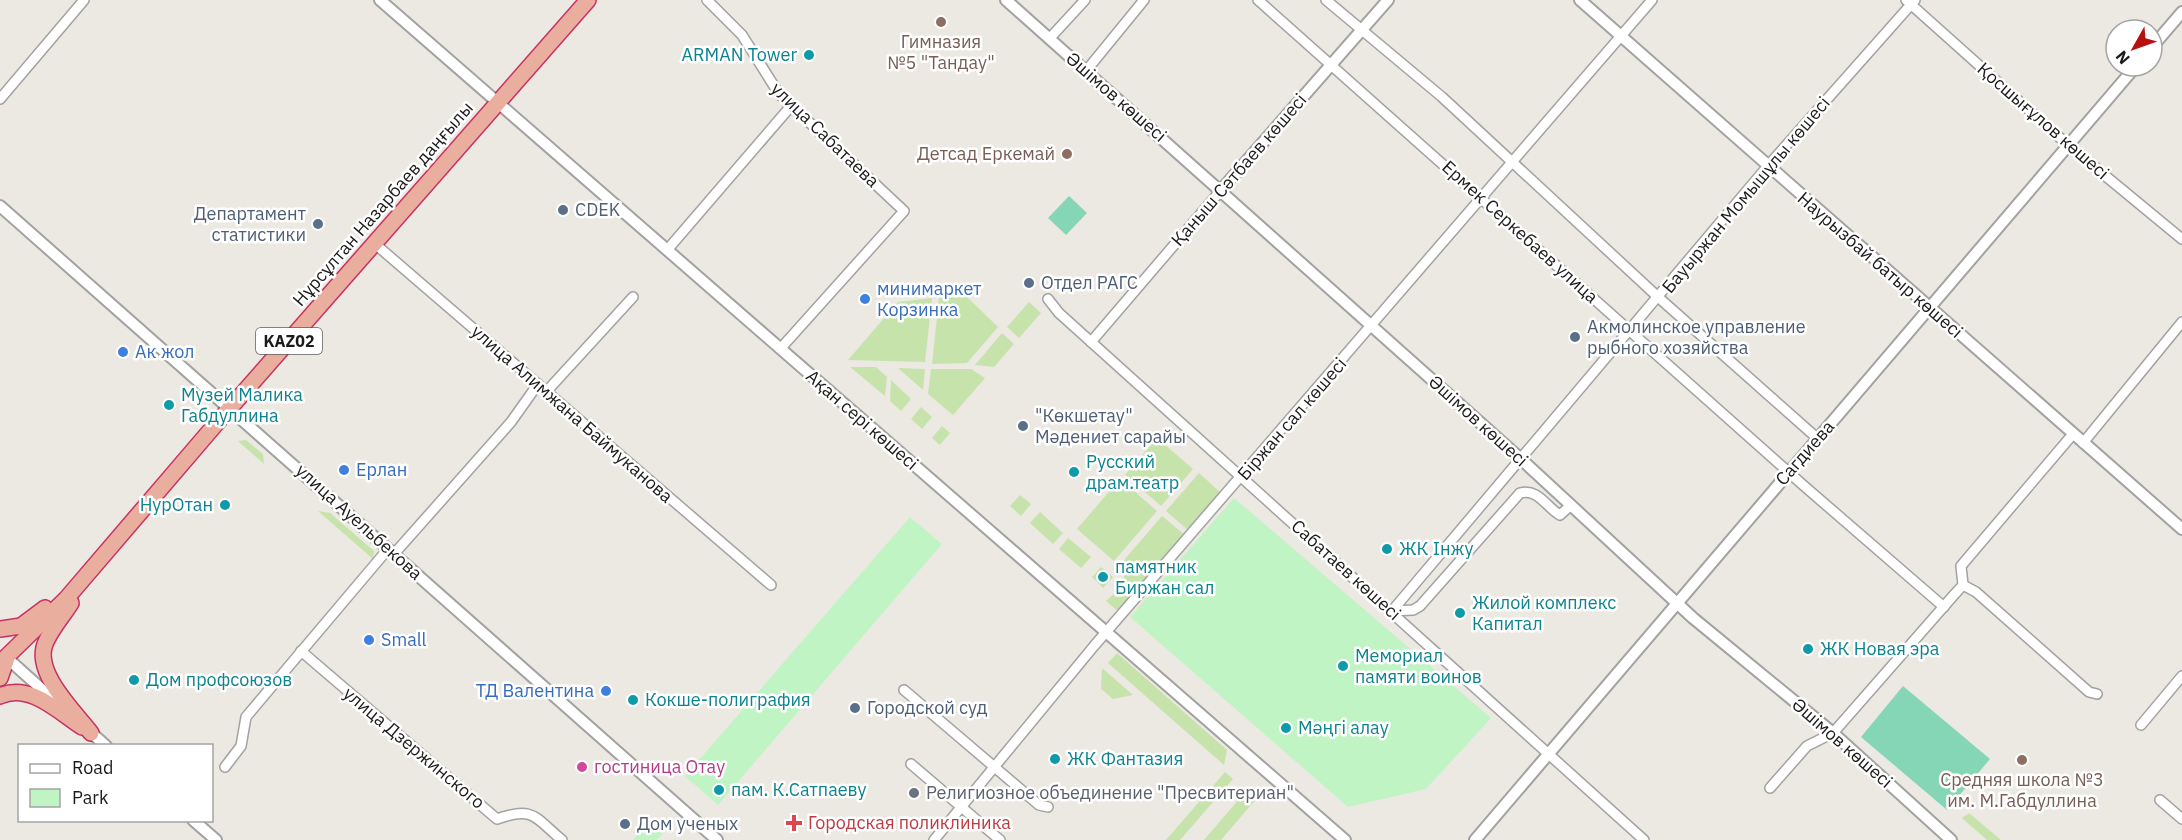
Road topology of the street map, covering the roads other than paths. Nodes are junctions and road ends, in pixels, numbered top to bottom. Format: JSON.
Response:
{"nodes":[{"id":1,"x":84,"y":0,"type":"edge"},
{"id":2,"x":380,"y":0,"type":"edge"},
{"id":3,"x":588,"y":0,"type":"edge"},
{"id":4,"x":707,"y":0,"type":"edge"},
{"id":5,"x":1006,"y":0,"type":"edge"},
{"id":6,"x":1085,"y":0,"type":"edge"},
{"id":7,"x":1144,"y":0,"type":"edge"},
{"id":8,"x":1258,"y":0,"type":"edge"},
{"id":9,"x":1326,"y":0,"type":"edge"},
{"id":10,"x":1388,"y":0,"type":"edge"},
{"id":11,"x":1580,"y":0,"type":"edge"},
{"id":12,"x":1652,"y":0,"type":"edge"},
{"id":13,"x":1910,"y":1,"type":"edge"},
{"id":14,"x":2182,"y":12,"type":"edge"},
{"id":15,"x":1361,"y":31,"type":"junction"},
{"id":16,"x":2164,"y":33,"type":"edge"},
{"id":17,"x":1620,"y":36,"type":"junction"},
{"id":18,"x":1050,"y":38,"type":"junction"},
{"id":19,"x":1330,"y":65,"type":"junction"},
{"id":20,"x":1086,"y":70,"type":"junction"},
{"id":21,"x":2126,"y":78,"type":"edge"},
{"id":22,"x":0,"y":99,"type":"edge"},
{"id":23,"x":497,"y":104,"type":"junction"},
{"id":24,"x":791,"y":105,"type":"junction"},
{"id":25,"x":2068,"y":145,"type":"junction"},
{"id":26,"x":1512,"y":163,"type":"junction"},
{"id":27,"x":1767,"y":167,"type":"junction"},
{"id":28,"x":1222,"y":189,"type":"junction"},
{"id":29,"x":1482,"y":198,"type":"junction"},
{"id":30,"x":0,"y":206,"type":"edge"},
{"id":31,"x":2182,"y":239,"type":"edge"},
{"id":32,"x":374,"y":243,"type":"junction"},
{"id":33,"x":668,"y":249,"type":"junction"},
{"id":34,"x":633,"y":297,"type":"dead end"},
{"id":35,"x":1658,"y":297,"type":"junction"},
{"id":36,"x":1048,"y":299,"type":"dead end"},
{"id":37,"x":1929,"y":309,"type":"junction"},
{"id":38,"x":2182,"y":322,"type":"edge"},
{"id":39,"x":1371,"y":327,"type":"junction"},
{"id":40,"x":1630,"y":330,"type":"junction"},
{"id":41,"x":1091,"y":342,"type":"junction"},
{"id":42,"x":781,"y":348,"type":"junction"},
{"id":43,"x":538,"y":384,"type":"junction"},
{"id":44,"x":546,"y":392,"type":"junction"},
{"id":45,"x":230,"y":407,"type":"junction"},
{"id":46,"x":2073,"y":434,"type":"junction"},
{"id":47,"x":1818,"y":438,"type":"junction"},
{"id":48,"x":2083,"y":443,"type":"junction"},
{"id":49,"x":1522,"y":460,"type":"junction"},
{"id":50,"x":1789,"y":472,"type":"junction"},
{"id":51,"x":1242,"y":477,"type":"junction"},
{"id":52,"x":1571,"y":505,"type":"junction"},
{"id":53,"x":2182,"y":529,"type":"edge"},
{"id":54,"x":391,"y":551,"type":"junction"},
{"id":55,"x":94,"y":568,"type":"junction"},
{"id":56,"x":771,"y":585,"type":"dead end"},
{"id":57,"x":1963,"y":585,"type":"junction"},
{"id":58,"x":1676,"y":603,"type":"junction"},
{"id":59,"x":1944,"y":607,"type":"junction"},
{"id":60,"x":1392,"y":611,"type":"junction"},
{"id":61,"x":0,"y":629,"type":"edge"},
{"id":62,"x":1106,"y":633,"type":"junction"},
{"id":63,"x":301,"y":651,"type":"junction"},
{"id":64,"x":8,"y":657,"type":"edge"},
{"id":65,"x":2182,"y":676,"type":"edge"},
{"id":66,"x":0,"y":678,"type":"edge"},
{"id":67,"x":904,"y":690,"type":"dead end"},
{"id":68,"x":2097,"y":694,"type":"dead end"},
{"id":69,"x":0,"y":696,"type":"edge"},
{"id":70,"x":2141,"y":725,"type":"dead end"},
{"id":71,"x":91,"y":733,"type":"junction"},
{"id":72,"x":1833,"y":733,"type":"junction"},
{"id":73,"x":104,"y":744,"type":"edge"},
{"id":74,"x":1549,"y":753,"type":"junction"},
{"id":75,"x":910,"y":764,"type":"dead end"},
{"id":76,"x":225,"y":767,"type":"dead end"},
{"id":77,"x":994,"y":768,"type":"junction"},
{"id":78,"x":1770,"y":788,"type":"dead end"},
{"id":79,"x":2160,"y":800,"type":"dead end"},
{"id":80,"x":962,"y":806,"type":"junction"},
{"id":81,"x":1048,"y":807,"type":"dead end"},
{"id":82,"x":2182,"y":819,"type":"edge"},
{"id":83,"x":194,"y":822,"type":"edge"},
{"id":84,"x":216,"y":840,"type":"edge"},
{"id":85,"x":562,"y":840,"type":"edge"},
{"id":86,"x":717,"y":840,"type":"edge"},
{"id":87,"x":934,"y":840,"type":"edge"},
{"id":88,"x":1000,"y":840,"type":"edge"},
{"id":89,"x":1345,"y":840,"type":"edge"},
{"id":90,"x":1475,"y":840,"type":"edge"},
{"id":91,"x":1644,"y":840,"type":"edge"},
{"id":92,"x":1951,"y":840,"type":"edge"}],
"edges":[{"from":1,"to":22,"type":"street"},
{"from":2,"to":23,"type":"street","name":"Ақан сері көшесі"},
{"from":3,"to":23,"type":"highway","name":"Нұрсұлтан Назарбаев даңғылы","number":"KАZ02"},
{"from":4,"to":24,"type":"street","name":"улица Сабатаева"},
{"from":5,"to":18,"type":"street","name":"Әшімов көшесі"},
{"from":6,"to":18,"type":"street"},
{"from":7,"to":20,"type":"street"},
{"from":8,"to":19,"type":"street","name":"Ермек Серкебаев улица"},
{"from":9,"to":15,"type":"street"},
{"from":10,"to":15,"type":"street","name":"Қаныш Сәтбаев көшесі"},
{"from":11,"to":17,"type":"street","name":"Наурызбай батыр көшесі"},
{"from":12,"to":17,"type":"street","name":"Біржан сал көшесі"},
{"from":13,"to":25,"type":"street","name":"Қосшығұлов көшесі"},
{"from":13,"to":27,"type":"street","name":"Бауыржан Момышұлы көшесі"},
{"from":14,"to":16,"type":"street"},
{"from":15,"to":19,"type":"street","name":"Қаныш Сәтбаев көшесі"},
{"from":15,"to":26,"type":"street"},
{"from":17,"to":26,"type":"street","name":"Біржан сал көшесі"},
{"from":17,"to":27,"type":"street","name":"Наурызбай батыр көшесі"},
{"from":18,"to":20,"type":"street","name":"Әшімов көшесі"},
{"from":19,"to":28,"type":"street","name":"Қаныш Сәтбаев көшесі"},
{"from":19,"to":29,"type":"street","name":"Ермек Серкебаев улица"},
{"from":20,"to":28,"type":"street","name":"Әшімов көшесі"},
{"from":21,"to":25,"type":"street","name":"Сагдиева"},
{"from":23,"to":32,"type":"highway","name":"Нұрсұлтан Назарбаев даңғылы","number":"KАZ02"},
{"from":23,"to":33,"type":"street","name":"Ақан сері көшесі"},
{"from":24,"to":33,"type":"street"},
{"from":24,"to":42,"type":"street","name":"улица Сабатаева"},
{"from":25,"to":31,"type":"street","name":"Қосшығұлов көшесі"},
{"from":25,"to":37,"type":"street","name":"Сагдиева"},
{"from":26,"to":29,"type":"street","name":"Біржан сал көшесі"},
{"from":26,"to":35,"type":"street"},
{"from":27,"to":35,"type":"street","name":"Бауыржан Момышұлы көшесі"},
{"from":27,"to":37,"type":"street","name":"Наурызбай батыр көшесі"},
{"from":28,"to":39,"type":"street","name":"Әшімов көшесі"},
{"from":28,"to":41,"type":"street","name":"Қаныш Сәтбаев көшесі"},
{"from":29,"to":39,"type":"street","name":"Біржан сал көшесі"},
{"from":29,"to":40,"type":"street","name":"Ермек Серкебаев улица"},
{"from":30,"to":45,"type":"street","name":"улица Ауельбекова"},
{"from":32,"to":43,"type":"street","name":"улица Алимжана Баймуканова"},
{"from":32,"to":45,"type":"highway","name":"Нұрсұлтан Назарбаев даңғылы","number":"KАZ02"},
{"from":33,"to":42,"type":"street","name":"Ақан сері көшесі"},
{"from":34,"to":44,"type":"street"},
{"from":35,"to":40,"type":"street","name":"Бауыржан Момышұлы көшесі"},
{"from":35,"to":47,"type":"street"},
{"from":36,"to":41,"type":"street","name":"Сабатаев көшесі"},
{"from":37,"to":46,"type":"street","name":"Наурызбай батыр көшесі"},
{"from":37,"to":47,"type":"street","name":"Сагдиева"},
{"from":38,"to":48,"type":"street"},
{"from":39,"to":49,"type":"street","name":"Әшімов көшесі"},
{"from":39,"to":51,"type":"street","name":"Біржан сал көшесі"},
{"from":40,"to":49,"type":"street","name":"Бауыржан Момышұлы көшесі"},
{"from":40,"to":50,"type":"street","name":"Ермек Серкебаев улица"},
{"from":41,"to":51,"type":"street","name":"Сабатаев көшесі"},
{"from":42,"to":62,"type":"street","name":"Ақан сері көшесі"},
{"from":43,"to":44,"type":"street","name":"улица Алимжана Баймуканова"},
{"from":43,"to":54,"type":"street"},
{"from":44,"to":56,"type":"street","name":"улица Алимжана Баймуканова"},
{"from":45,"to":54,"type":"street","name":"улица Ауельбекова"},
{"from":45,"to":55,"type":"highway","name":"Нұрсұлтан Назарбаев даңғылы","number":"KАZ02"},
{"from":46,"to":48,"type":"street","name":"Наурызбай батыр көшесі"},
{"from":46,"to":57,"type":"street"},
{"from":47,"to":50,"type":"street","name":"Сагдиева"},
{"from":48,"to":53,"type":"street","name":"Наурызбай батыр көшесі"},
{"from":49,"to":52,"type":"street","name":"Әшімов көшесі"},
{"from":49,"to":60,"type":"street","name":"Бауыржан Момышұлы көшесі"},
{"from":50,"to":58,"type":"street","name":"Сагдиева"},
{"from":50,"to":59,"type":"street","name":"Ермек Серкебаев улица"},
{"from":51,"to":60,"type":"street","name":"Сабатаев көшесі"},
{"from":51,"to":62,"type":"street","name":"Біржан сал көшесі"},
{"from":52,"to":58,"type":"street","name":"Әшімов көшесі"},
{"from":52,"to":60,"type":"street"},
{"from":54,"to":63,"type":"street"},
{"from":54,"to":86,"type":"street","name":"улица Ауельбекова"},
{"from":55,"to":61,"type":"highway"},
{"from":55,"to":64,"type":"highway","name":"Нұрсұлтан Назарбаев даңғылы","number":"KАZ02"},
{"from":55,"to":71,"type":"highway"},
{"from":57,"to":59,"type":"street"},
{"from":57,"to":68,"type":"street"},
{"from":58,"to":72,"type":"street","name":"Әшімов көшесі"},
{"from":58,"to":74,"type":"street","name":"Сагдиева"},
{"from":59,"to":72,"type":"street"},
{"from":60,"to":74,"type":"street","name":"Сабатаев көшесі"},
{"from":62,"to":77,"type":"street","name":"Біржан сал көшесі"},
{"from":62,"to":89,"type":"street","name":"Ақан сері көшесі"},
{"from":63,"to":76,"type":"street"},
{"from":63,"to":85,"type":"street","name":"улица Дзержинского"},
{"from":64,"to":66,"type":"highway"},
{"from":64,"to":71,"type":"street"},
{"from":65,"to":70,"type":"street"},
{"from":67,"to":77,"type":"street"},
{"from":69,"to":71,"type":"highway"},
{"from":71,"to":73,"type":"street"},
{"from":72,"to":78,"type":"street"},
{"from":72,"to":92,"type":"street","name":"Әшімов көшесі"},
{"from":74,"to":90,"type":"street","name":"Сагдиева"},
{"from":74,"to":91,"type":"street","name":"Сабатаев көшесі"},
{"from":75,"to":80,"type":"street"},
{"from":77,"to":80,"type":"street","name":"Біржан сал көшесі"},
{"from":77,"to":81,"type":"street"},
{"from":79,"to":82,"type":"street"},
{"from":80,"to":87,"type":"street","name":"Біржан сал көшесі"},
{"from":80,"to":88,"type":"street"},
{"from":83,"to":84,"type":"street"}]}
